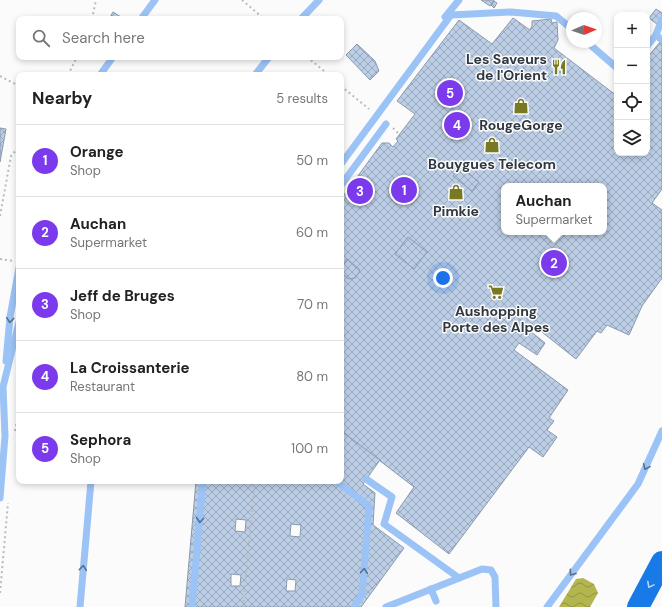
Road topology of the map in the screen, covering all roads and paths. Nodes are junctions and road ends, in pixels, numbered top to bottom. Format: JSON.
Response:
{"nodes":[{"id":1,"x":96,"y":0,"type":"edge"},
{"id":2,"x":155,"y":0,"type":"edge"},
{"id":3,"x":242,"y":0,"type":"edge"},
{"id":4,"x":319,"y":0,"type":"edge"},
{"id":5,"x":460,"y":0,"type":"edge"},
{"id":6,"x":93,"y":16,"type":"edge"},
{"id":7,"x":143,"y":16,"type":"edge"},
{"id":8,"x":261,"y":16,"type":"edge"},
{"id":9,"x":304,"y":16,"type":"edge"},
{"id":10,"x":662,"y":19,"type":"edge"},
{"id":11,"x":566,"y":24,"type":"edge"},
{"id":12,"x":656,"y":35,"type":"junction"},
{"id":13,"x":662,"y":40,"type":"edge"},
{"id":14,"x":650,"y":42,"type":"edge"},
{"id":15,"x":594,"y":48,"type":"edge"},
{"id":16,"x":76,"y":60,"type":"edge"},
{"id":17,"x":111,"y":60,"type":"edge"},
{"id":18,"x":267,"y":60,"type":"edge"},
{"id":19,"x":311,"y":60,"type":"edge"},
{"id":20,"x":614,"y":65,"type":"edge"},
{"id":21,"x":70,"y":72,"type":"edge"},
{"id":22,"x":102,"y":72,"type":"edge"},
{"id":23,"x":257,"y":72,"type":"edge"},
{"id":24,"x":325,"y":72,"type":"edge"},
{"id":25,"x":0,"y":76,"type":"edge"},
{"id":26,"x":16,"y":84,"type":"edge"},
{"id":27,"x":376,"y":115,"type":"junction"},
{"id":28,"x":386,"y":124,"type":"dead end"},
{"id":29,"x":16,"y":150,"type":"edge"},
{"id":30,"x":344,"y":160,"type":"edge"},
{"id":31,"x":344,"y":181,"type":"edge"},
{"id":32,"x":0,"y":216,"type":"edge"},
{"id":33,"x":0,"y":258,"type":"edge"},
{"id":34,"x":16,"y":261,"type":"edge"},
{"id":35,"x":16,"y":284,"type":"edge"},
{"id":36,"x":16,"y":334,"type":"edge"},
{"id":37,"x":3,"y":387,"type":"junction"},
{"id":38,"x":0,"y":412,"type":"edge"},
{"id":39,"x":662,"y":431,"type":"edge"},
{"id":40,"x":366,"y":479,"type":"dead end"},
{"id":41,"x":91,"y":484,"type":"edge"},
{"id":42,"x":203,"y":484,"type":"edge"},
{"id":43,"x":255,"y":484,"type":"edge"},
{"id":44,"x":255,"y":484,"type":"edge"},
{"id":45,"x":340,"y":484,"type":"edge"},
{"id":46,"x":0,"y":498,"type":"edge"},
{"id":47,"x":662,"y":562,"type":"edge"},
{"id":48,"x":459,"y":578,"type":"junction"},
{"id":49,"x":431,"y":589,"type":"junction"},
{"id":50,"x":244,"y":600,"type":"dead end"},
{"id":51,"x":436,"y":601,"type":"dead end"},
{"id":52,"x":498,"y":606,"type":"edge"},
{"id":53,"x":80,"y":607,"type":"edge"},
{"id":54,"x":192,"y":607,"type":"edge"},
{"id":55,"x":243,"y":607,"type":"edge"},
{"id":56,"x":354,"y":607,"type":"edge"},
{"id":57,"x":386,"y":607,"type":"edge"},
{"id":58,"x":547,"y":607,"type":"edge"},
{"id":59,"x":638,"y":607,"type":"edge"}],
"edges":[{"from":1,"to":6,"type":"path"},
{"from":2,"to":7,"type":"lane"},
{"from":3,"to":8,"type":"path"},
{"from":4,"to":9,"type":"lane"},
{"from":5,"to":27,"type":"lane"},
{"from":10,"to":12,"type":"lane"},
{"from":11,"to":27,"type":"lane"},
{"from":12,"to":13,"type":"lane"},
{"from":12,"to":14,"type":"lane"},
{"from":15,"to":20,"type":"lane"},
{"from":16,"to":21,"type":"path"},
{"from":17,"to":22,"type":"lane"},
{"from":18,"to":23,"type":"lane"},
{"from":19,"to":24,"type":"path"},
{"from":25,"to":26,"type":"path"},
{"from":27,"to":30,"type":"lane"},
{"from":28,"to":31,"type":"lane"},
{"from":29,"to":32,"type":"path"},
{"from":33,"to":34,"type":"path"},
{"from":35,"to":37,"type":"lane","one_way":true},
{"from":36,"to":37,"type":"lane"},
{"from":37,"to":38,"type":"lane"},
{"from":37,"to":46,"type":"lane"},
{"from":39,"to":58,"type":"lane","one_way":true},
{"from":40,"to":48,"type":"lane"},
{"from":53,"to":41,"type":"lane","one_way":true},
{"from":42,"to":54,"type":"lane","one_way":true},
{"from":43,"to":50,"type":"path"},
{"from":44,"to":55,"type":"path"},
{"from":56,"to":45,"type":"lane","one_way":true},
{"from":47,"to":59,"type":"highway","one_way":true},
{"from":48,"to":49,"type":"lane"},
{"from":48,"to":52,"type":"lane"},
{"from":49,"to":51,"type":"lane"},
{"from":49,"to":57,"type":"lane"}]}
